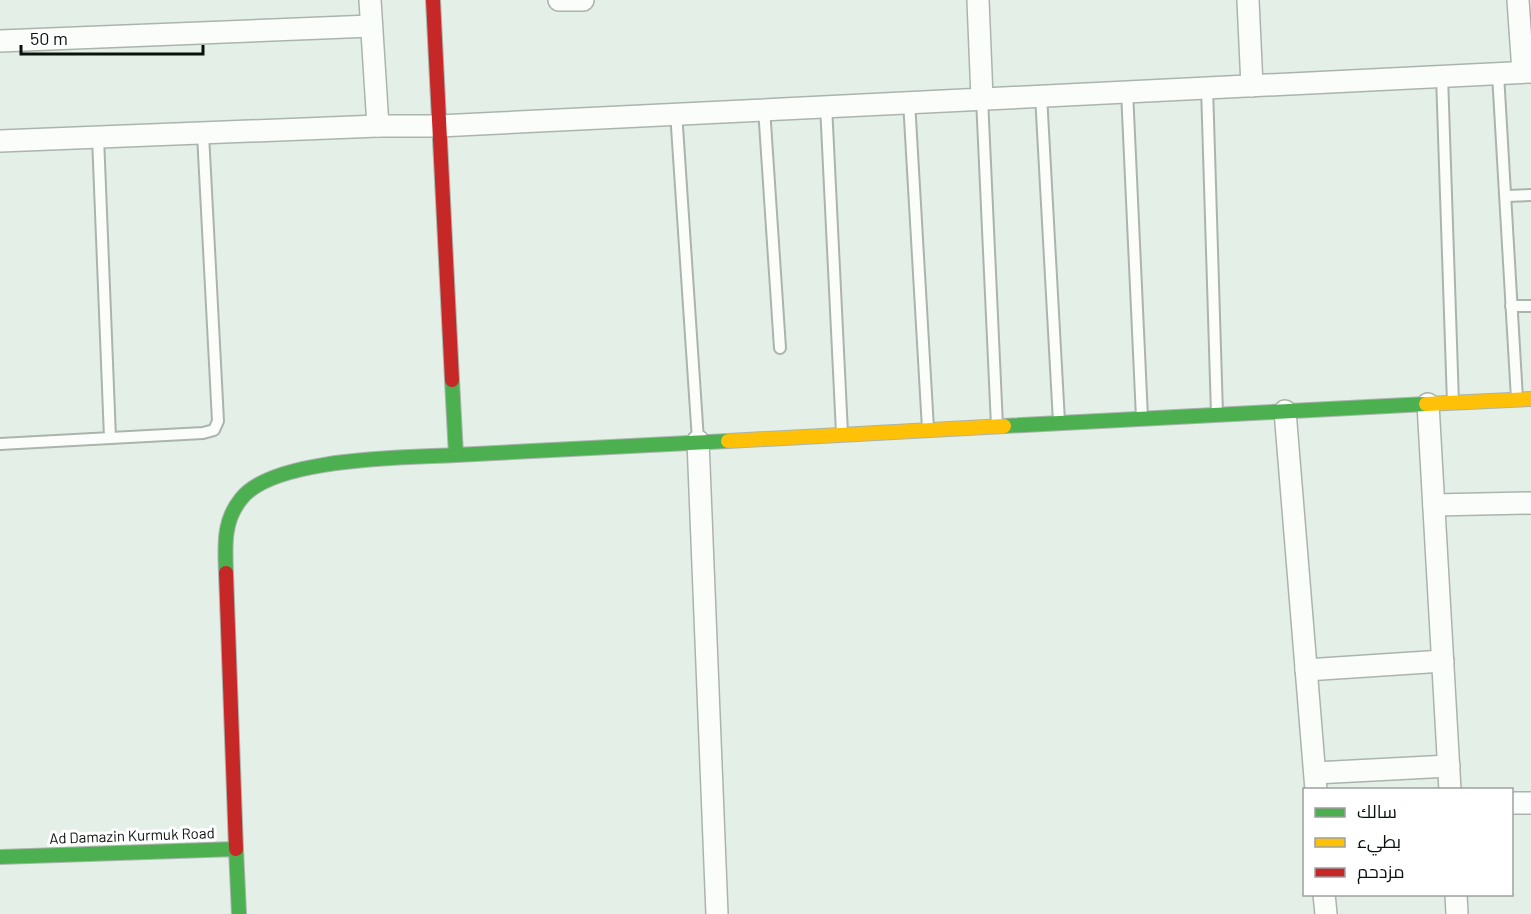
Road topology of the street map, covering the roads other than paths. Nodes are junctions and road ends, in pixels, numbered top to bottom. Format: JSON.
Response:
{"nodes":[{"id":1,"x":370,"y":0,"type":"edge"},
{"id":2,"x":433,"y":0,"type":"edge"},
{"id":3,"x":558,"y":0,"type":"edge"},
{"id":4,"x":583,"y":0,"type":"edge"},
{"id":5,"x":978,"y":0,"type":"edge"},
{"id":6,"x":1248,"y":0,"type":"edge"},
{"id":7,"x":1518,"y":0,"type":"edge"},
{"id":8,"x":371,"y":26,"type":"junction"},
{"id":9,"x":0,"y":41,"type":"edge"},
{"id":10,"x":1527,"y":72,"type":"edge"},
{"id":11,"x":1498,"y":74,"type":"junction"},
{"id":12,"x":1442,"y":76,"type":"junction"},
{"id":13,"x":1252,"y":86,"type":"junction"},
{"id":14,"x":1207,"y":87,"type":"junction"},
{"id":15,"x":1127,"y":91,"type":"junction"},
{"id":16,"x":1041,"y":95,"type":"junction"},
{"id":17,"x":982,"y":98,"type":"junction"},
{"id":18,"x":909,"y":101,"type":"junction"},
{"id":19,"x":826,"y":105,"type":"junction"},
{"id":20,"x":764,"y":108,"type":"junction"},
{"id":21,"x":676,"y":112,"type":"junction"},
{"id":22,"x":378,"y":126,"type":"junction"},
{"id":23,"x":439,"y":126,"type":"junction"},
{"id":24,"x":203,"y":134,"type":"junction"},
{"id":25,"x":98,"y":137,"type":"junction"},
{"id":26,"x":0,"y":141,"type":"edge"},
{"id":27,"x":1531,"y":195,"type":"edge"},
{"id":28,"x":1507,"y":196,"type":"junction"},
{"id":29,"x":1511,"y":306,"type":"junction"},
{"id":30,"x":1531,"y":306,"type":"edge"},
{"id":31,"x":780,"y":348,"type":"dead end"},
{"id":32,"x":1524,"y":399,"type":"edge"},
{"id":33,"x":1453,"y":403,"type":"junction"},
{"id":34,"x":1428,"y":404,"type":"junction"},
{"id":35,"x":1285,"y":411,"type":"junction"},
{"id":36,"x":1217,"y":415,"type":"junction"},
{"id":37,"x":1142,"y":419,"type":"junction"},
{"id":38,"x":1059,"y":423,"type":"junction"},
{"id":39,"x":997,"y":426,"type":"junction"},
{"id":40,"x":928,"y":429,"type":"junction"},
{"id":41,"x":842,"y":434,"type":"junction"},
{"id":42,"x":110,"y":438,"type":"junction"},
{"id":43,"x":698,"y":441,"type":"junction"},
{"id":44,"x":0,"y":444,"type":"edge"},
{"id":45,"x":456,"y":455,"type":"junction"},
{"id":46,"x":1531,"y":503,"type":"edge"},
{"id":47,"x":1434,"y":505,"type":"junction"},
{"id":48,"x":1443,"y":661,"type":"junction"},
{"id":49,"x":1306,"y":670,"type":"junction"},
{"id":50,"x":1449,"y":766,"type":"junction"},
{"id":51,"x":1315,"y":781,"type":"edge"},
{"id":52,"x":1450,"y":788,"type":"edge"},
{"id":53,"x":1513,"y":803,"type":"edge"},
{"id":54,"x":1531,"y":803,"type":"edge"},
{"id":55,"x":236,"y":849,"type":"junction"},
{"id":56,"x":0,"y":857,"type":"edge"},
{"id":57,"x":1324,"y":896,"type":"edge"},
{"id":58,"x":1456,"y":896,"type":"edge"},
{"id":59,"x":239,"y":914,"type":"edge"},
{"id":60,"x":717,"y":914,"type":"edge"},
{"id":61,"x":1326,"y":914,"type":"edge"},
{"id":62,"x":1457,"y":914,"type":"edge"}],
"edges":[{"from":1,"to":8,"type":"street"},
{"from":2,"to":23,"type":"main road"},
{"from":3,"to":4,"type":"street"},
{"from":5,"to":17,"type":"street"},
{"from":6,"to":13,"type":"street"},
{"from":7,"to":10,"type":"street"},
{"from":8,"to":9,"type":"street"},
{"from":8,"to":22,"type":"street"},
{"from":10,"to":11,"type":"street"},
{"from":11,"to":12,"type":"street"},
{"from":11,"to":28,"type":"lane"},
{"from":12,"to":13,"type":"street"},
{"from":12,"to":33,"type":"lane"},
{"from":13,"to":14,"type":"street"},
{"from":14,"to":15,"type":"street"},
{"from":14,"to":36,"type":"lane"},
{"from":15,"to":16,"type":"street"},
{"from":15,"to":37,"type":"lane"},
{"from":16,"to":17,"type":"street"},
{"from":16,"to":38,"type":"lane"},
{"from":17,"to":18,"type":"street"},
{"from":17,"to":39,"type":"lane"},
{"from":18,"to":19,"type":"street"},
{"from":18,"to":40,"type":"lane"},
{"from":19,"to":20,"type":"street"},
{"from":19,"to":41,"type":"lane"},
{"from":20,"to":21,"type":"street"},
{"from":20,"to":31,"type":"lane"},
{"from":21,"to":23,"type":"street"},
{"from":21,"to":43,"type":"lane"},
{"from":22,"to":23,"type":"street"},
{"from":22,"to":24,"type":"street"},
{"from":23,"to":45,"type":"main road"},
{"from":24,"to":25,"type":"street"},
{"from":24,"to":42,"type":"lane"},
{"from":25,"to":26,"type":"street"},
{"from":25,"to":42,"type":"lane"},
{"from":27,"to":28,"type":"lane"},
{"from":28,"to":29,"type":"lane"},
{"from":29,"to":30,"type":"lane"},
{"from":29,"to":32,"type":"lane"},
{"from":32,"to":33,"type":"main road"},
{"from":33,"to":34,"type":"main road"},
{"from":34,"to":35,"type":"main road"},
{"from":34,"to":47,"type":"street"},
{"from":35,"to":36,"type":"main road"},
{"from":35,"to":49,"type":"street"},
{"from":36,"to":37,"type":"main road"},
{"from":37,"to":38,"type":"main road"},
{"from":38,"to":39,"type":"main road"},
{"from":39,"to":40,"type":"main road"},
{"from":40,"to":41,"type":"main road"},
{"from":41,"to":43,"type":"main road"},
{"from":42,"to":44,"type":"lane"},
{"from":43,"to":45,"type":"main road"},
{"from":43,"to":60,"type":"street"},
{"from":45,"to":55,"type":"main road"},
{"from":46,"to":47,"type":"street"},
{"from":47,"to":48,"type":"street"},
{"from":48,"to":49,"type":"street"},
{"from":48,"to":50,"type":"street"},
{"from":49,"to":51,"type":"street"},
{"from":50,"to":51,"type":"street"},
{"from":50,"to":52,"type":"street"},
{"from":53,"to":54,"type":"street"},
{"from":55,"to":56,"type":"main road","name":"Ad Damazin Kurmuk Road"},
{"from":55,"to":59,"type":"main road"},
{"from":57,"to":61,"type":"street"},
{"from":58,"to":62,"type":"street"}]}
